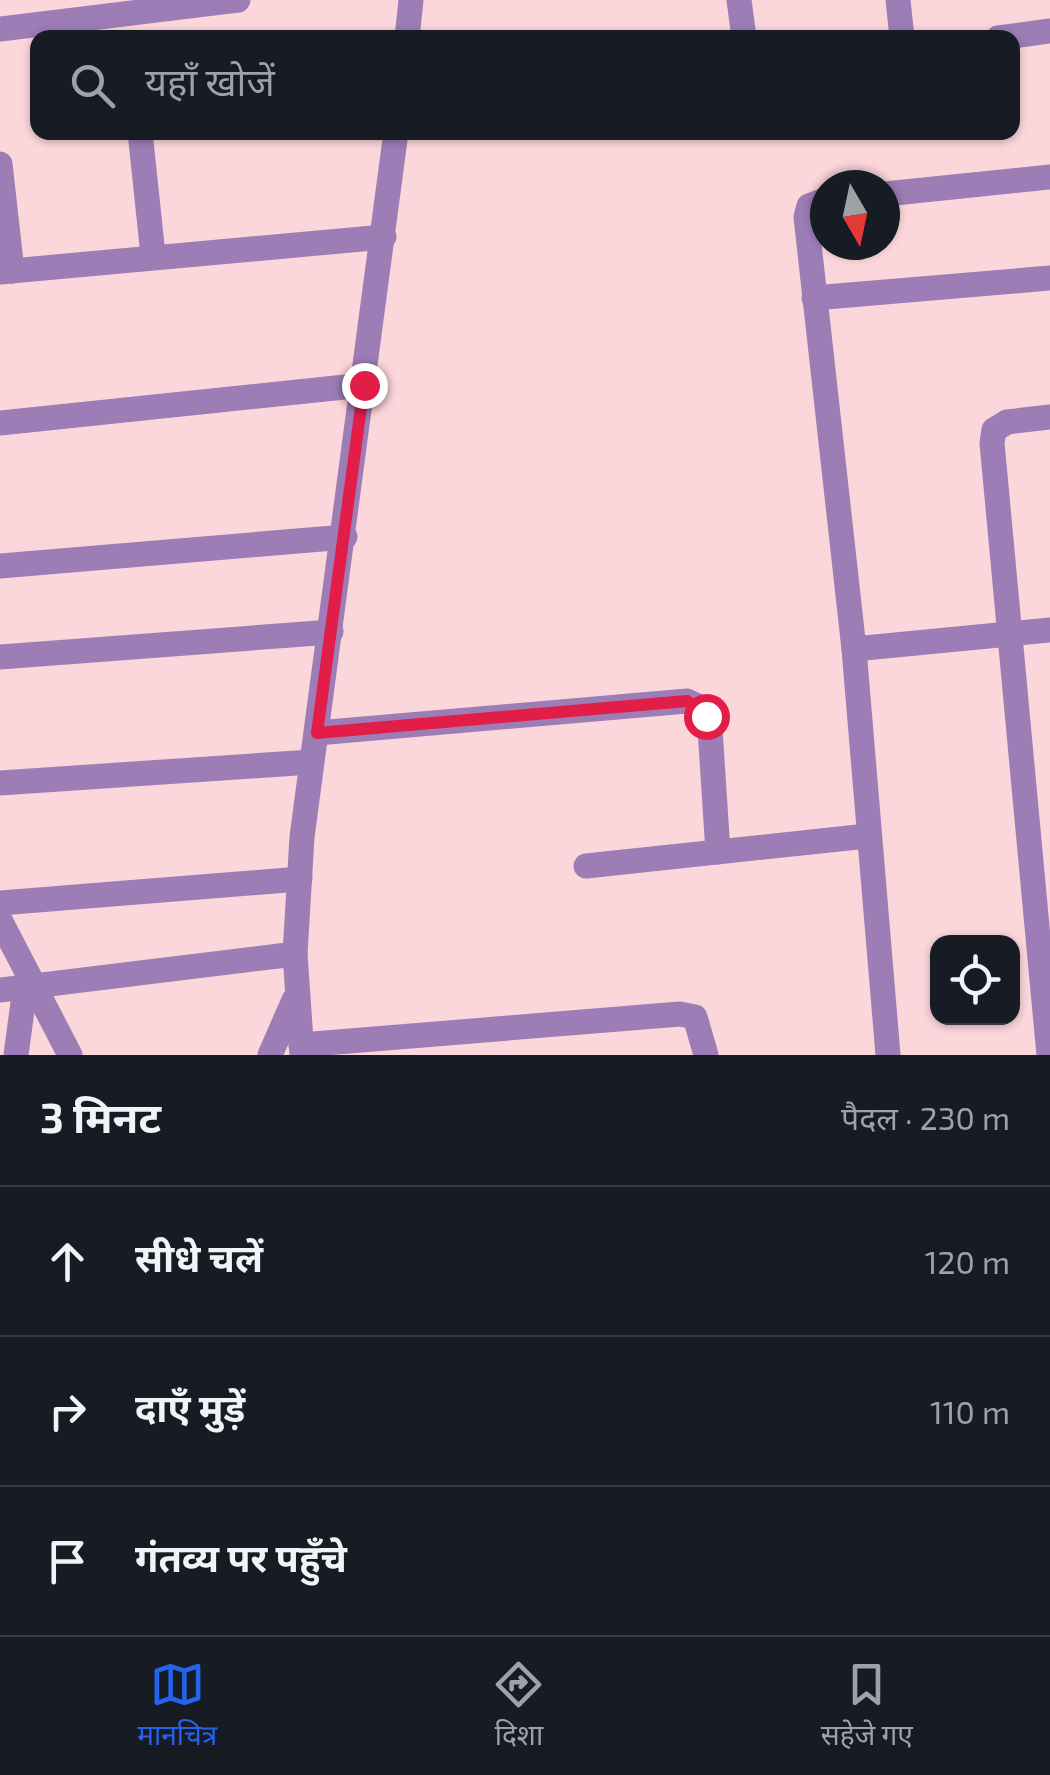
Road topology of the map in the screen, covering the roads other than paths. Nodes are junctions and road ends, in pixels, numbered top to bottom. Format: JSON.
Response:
{"nodes":[{"id":1,"x":238,"y":0,"type":"edge"},
{"id":2,"x":410,"y":0,"type":"edge"},
{"id":3,"x":738,"y":0,"type":"edge"},
{"id":4,"x":898,"y":0,"type":"edge"},
{"id":5,"x":128,"y":17,"type":"edge"},
{"id":6,"x":0,"y":29,"type":"edge"},
{"id":7,"x":407,"y":30,"type":"edge"},
{"id":8,"x":743,"y":30,"type":"edge"},
{"id":9,"x":901,"y":30,"type":"edge"},
{"id":10,"x":1050,"y":32,"type":"edge"},
{"id":11,"x":1020,"y":35,"type":"edge"},
{"id":12,"x":141,"y":140,"type":"edge"},
{"id":13,"x":395,"y":140,"type":"edge"},
{"id":14,"x":0,"y":164,"type":"edge"},
{"id":15,"x":1050,"y":177,"type":"edge"},
{"id":16,"x":900,"y":192,"type":"edge"},
{"id":17,"x":810,"y":206,"type":"edge"},
{"id":18,"x":384,"y":237,"type":"junction"},
{"id":19,"x":152,"y":255,"type":"junction"},
{"id":20,"x":810,"y":258,"type":"edge"},
{"id":21,"x":810,"y":260,"type":"edge"},
{"id":22,"x":6,"y":271,"type":"edge"},
{"id":23,"x":1050,"y":278,"type":"edge"},
{"id":24,"x":814,"y":298,"type":"junction"},
{"id":25,"x":364,"y":385,"type":"junction"},
{"id":26,"x":1050,"y":417,"type":"edge"},
{"id":27,"x":0,"y":423,"type":"edge"},
{"id":28,"x":345,"y":537,"type":"junction"},
{"id":29,"x":0,"y":566,"type":"edge"},
{"id":30,"x":1050,"y":630,"type":"edge"},
{"id":31,"x":332,"y":632,"type":"junction"},
{"id":32,"x":1008,"y":634,"type":"junction"},
{"id":33,"x":854,"y":650,"type":"junction"},
{"id":34,"x":0,"y":657,"type":"edge"},
{"id":35,"x":317,"y":733,"type":"junction"},
{"id":36,"x":311,"y":762,"type":"junction"},
{"id":37,"x":0,"y":784,"type":"edge"},
{"id":38,"x":868,"y":836,"type":"junction"},
{"id":39,"x":718,"y":852,"type":"junction"},
{"id":40,"x":586,"y":866,"type":"dead end"},
{"id":41,"x":300,"y":879,"type":"junction"},
{"id":42,"x":0,"y":903,"type":"edge"},
{"id":43,"x":0,"y":920,"type":"edge"},
{"id":44,"x":294,"y":954,"type":"junction"},
{"id":45,"x":20,"y":988,"type":"edge"},
{"id":46,"x":296,"y":996,"type":"junction"},
{"id":47,"x":302,"y":1050,"type":"edge"},
{"id":48,"x":16,"y":1055,"type":"edge"},
{"id":49,"x":70,"y":1055,"type":"edge"},
{"id":50,"x":270,"y":1055,"type":"edge"},
{"id":51,"x":706,"y":1055,"type":"edge"},
{"id":52,"x":888,"y":1055,"type":"edge"},
{"id":53,"x":1049,"y":1055,"type":"edge"}],
"edges":[{"from":1,"to":5,"type":"street"},
{"from":2,"to":7,"type":"street"},
{"from":3,"to":8,"type":"street"},
{"from":4,"to":9,"type":"street"},
{"from":5,"to":6,"type":"street"},
{"from":10,"to":11,"type":"street"},
{"from":12,"to":19,"type":"street"},
{"from":13,"to":18,"type":"street"},
{"from":14,"to":22,"type":"street"},
{"from":15,"to":16,"type":"street"},
{"from":17,"to":20,"type":"street"},
{"from":18,"to":19,"type":"street"},
{"from":18,"to":25,"type":"street"},
{"from":19,"to":22,"type":"street"},
{"from":21,"to":24,"type":"street"},
{"from":23,"to":24,"type":"street"},
{"from":24,"to":33,"type":"street"},
{"from":25,"to":27,"type":"street"},
{"from":25,"to":28,"type":"street"},
{"from":26,"to":32,"type":"street"},
{"from":28,"to":29,"type":"street"},
{"from":28,"to":31,"type":"street"},
{"from":30,"to":32,"type":"street"},
{"from":31,"to":34,"type":"street"},
{"from":31,"to":35,"type":"street"},
{"from":32,"to":33,"type":"street"},
{"from":32,"to":53,"type":"street"},
{"from":33,"to":38,"type":"street"},
{"from":35,"to":36,"type":"street"},
{"from":35,"to":39,"type":"street"},
{"from":36,"to":37,"type":"street"},
{"from":36,"to":41,"type":"street"},
{"from":38,"to":39,"type":"street"},
{"from":38,"to":52,"type":"street"},
{"from":39,"to":40,"type":"street"},
{"from":41,"to":42,"type":"street"},
{"from":41,"to":44,"type":"street"},
{"from":43,"to":45,"type":"street"},
{"from":44,"to":45,"type":"street"},
{"from":44,"to":46,"type":"street"},
{"from":45,"to":48,"type":"street"},
{"from":45,"to":49,"type":"street"},
{"from":46,"to":47,"type":"street"},
{"from":46,"to":50,"type":"street"},
{"from":47,"to":51,"type":"street"}]}
